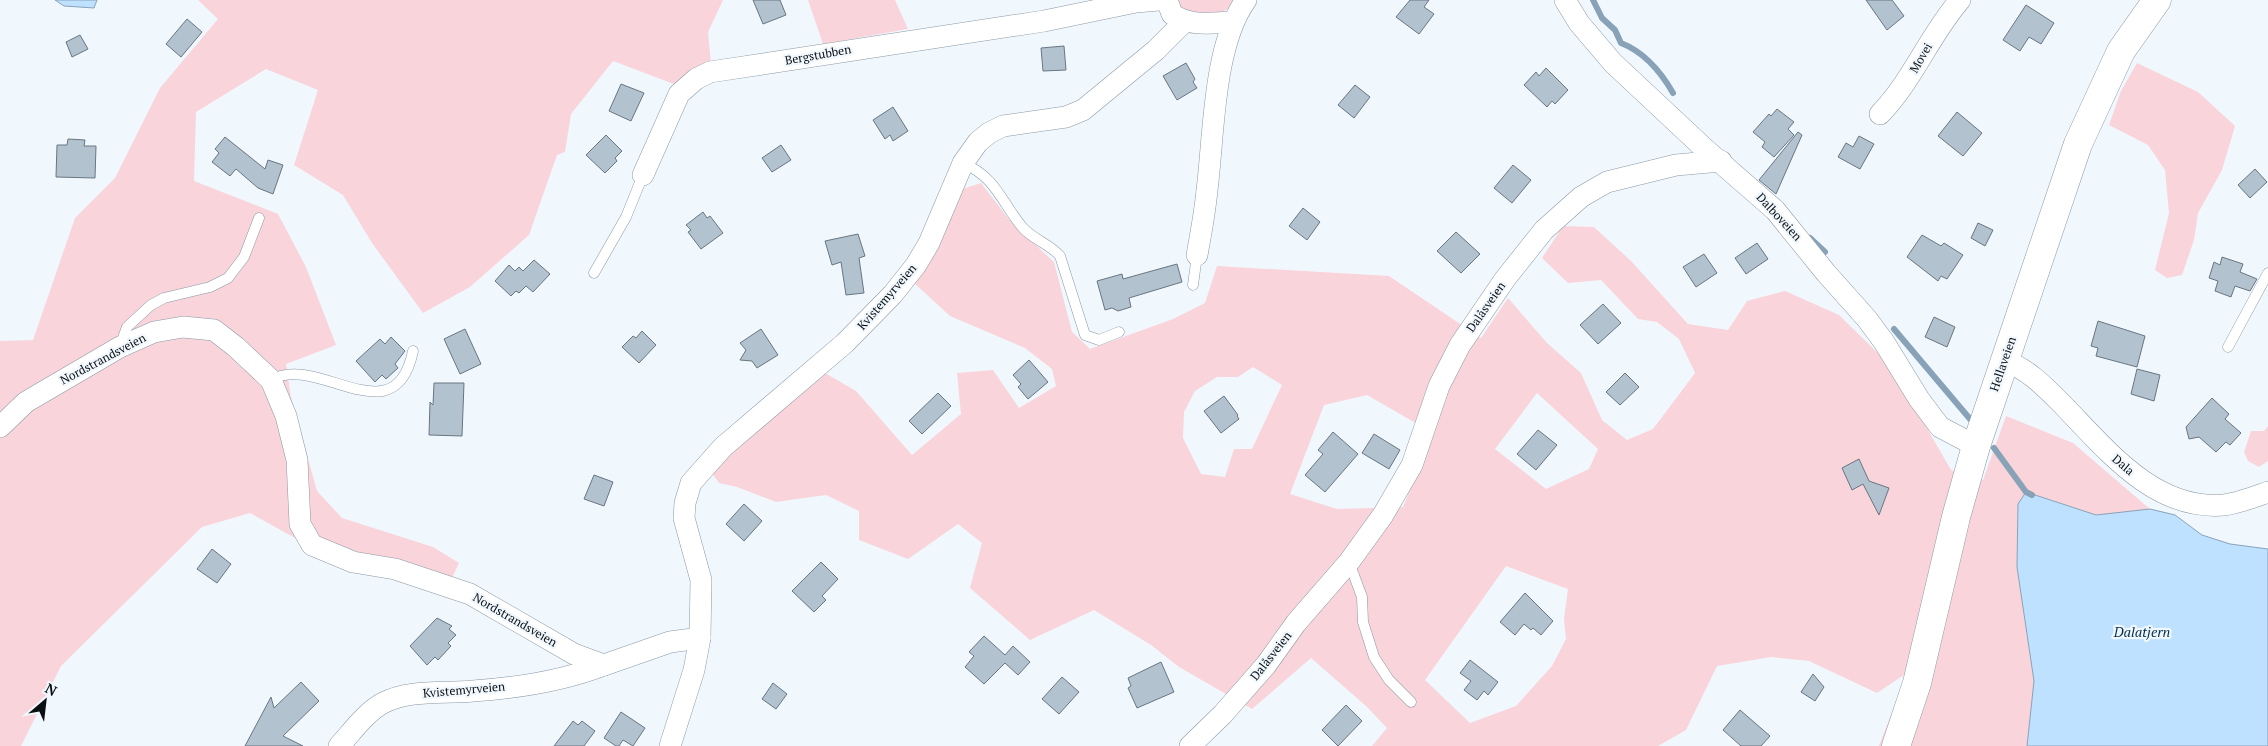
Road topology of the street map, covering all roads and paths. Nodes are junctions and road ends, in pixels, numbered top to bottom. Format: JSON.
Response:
{"nodes":[{"id":1,"x":1163,"y":0,"type":"edge"},
{"id":2,"x":1246,"y":0,"type":"edge"},
{"id":3,"x":1566,"y":0,"type":"edge"},
{"id":4,"x":1960,"y":0,"type":"edge"},
{"id":5,"x":2157,"y":0,"type":"edge"},
{"id":6,"x":1185,"y":21,"type":"junction"},
{"id":7,"x":1233,"y":22,"type":"junction"},
{"id":8,"x":1880,"y":114,"type":"dead end"},
{"id":9,"x":1721,"y":161,"type":"junction"},
{"id":10,"x":963,"y":163,"type":"junction"},
{"id":11,"x":643,"y":175,"type":"joint"},
{"id":12,"x":259,"y":218,"type":"dead end"},
{"id":13,"x":1198,"y":255,"type":"joint"},
{"id":14,"x":594,"y":273,"type":"dead end"},
{"id":15,"x":2268,"y":273,"type":"edge"},
{"id":16,"x":1193,"y":285,"type":"dead end"},
{"id":17,"x":1118,"y":332,"type":"dead end"},
{"id":18,"x":2228,"y":346,"type":"dead end"},
{"id":19,"x":120,"y":347,"type":"junction"},
{"id":20,"x":413,"y":351,"type":"dead end"},
{"id":21,"x":2005,"y":361,"type":"junction"},
{"id":22,"x":271,"y":380,"type":"junction"},
{"id":23,"x":0,"y":427,"type":"edge"},
{"id":24,"x":1976,"y":446,"type":"junction"},
{"id":25,"x":2268,"y":492,"type":"edge"},
{"id":26,"x":1349,"y":562,"type":"junction"},
{"id":27,"x":700,"y":638,"type":"junction"},
{"id":28,"x":604,"y":665,"type":"junction"},
{"id":29,"x":1411,"y":702,"type":"dead end"},
{"id":30,"x":339,"y":746,"type":"edge"},
{"id":31,"x":670,"y":746,"type":"edge"},
{"id":32,"x":1190,"y":746,"type":"edge"},
{"id":33,"x":1896,"y":746,"type":"edge"}],
"edges":[{"from":1,"to":6,"type":"street"},
{"from":1,"to":11,"type":"street","name":"Bergstubben"},
{"from":2,"to":7,"type":"street"},
{"from":3,"to":9,"type":"street","name":"Dalboveien"},
{"from":4,"to":8,"type":"street","name":"Movei"},
{"from":5,"to":21,"type":"main road","name":"Hellaveien"},
{"from":6,"to":7,"type":"street"},
{"from":6,"to":10,"type":"street","name":"Kvistemyrveien"},
{"from":7,"to":13,"type":"street"},
{"from":9,"to":24,"type":"street","name":"Dalboveien"},
{"from":9,"to":26,"type":"street","name":"Dalåsveien"},
{"from":10,"to":17,"type":"lane"},
{"from":10,"to":27,"type":"street","name":"Kvistemyrveien"},
{"from":11,"to":14,"type":"lane","name":"Bergstubben"},
{"from":12,"to":19,"type":"lane"},
{"from":13,"to":16,"type":"lane"},
{"from":15,"to":18,"type":"lane"},
{"from":19,"to":22,"type":"street","name":"Nordstrandsveien"},
{"from":19,"to":23,"type":"street","name":"Nordstrandsveien"},
{"from":20,"to":22,"type":"lane"},
{"from":21,"to":24,"type":"main road","name":"Hellaveien"},
{"from":21,"to":25,"type":"street","name":"Dala"},
{"from":22,"to":28,"type":"street","name":"Nordstrandsveien"},
{"from":24,"to":33,"type":"main road","name":"Hellaveien"},
{"from":26,"to":29,"type":"lane"},
{"from":26,"to":32,"type":"street","name":"Dalåsveien"},
{"from":27,"to":28,"type":"street"},
{"from":27,"to":31,"type":"street","name":"Kvistemyrveien"},
{"from":28,"to":30,"type":"street","name":"Kvistemyrveien"}]}
